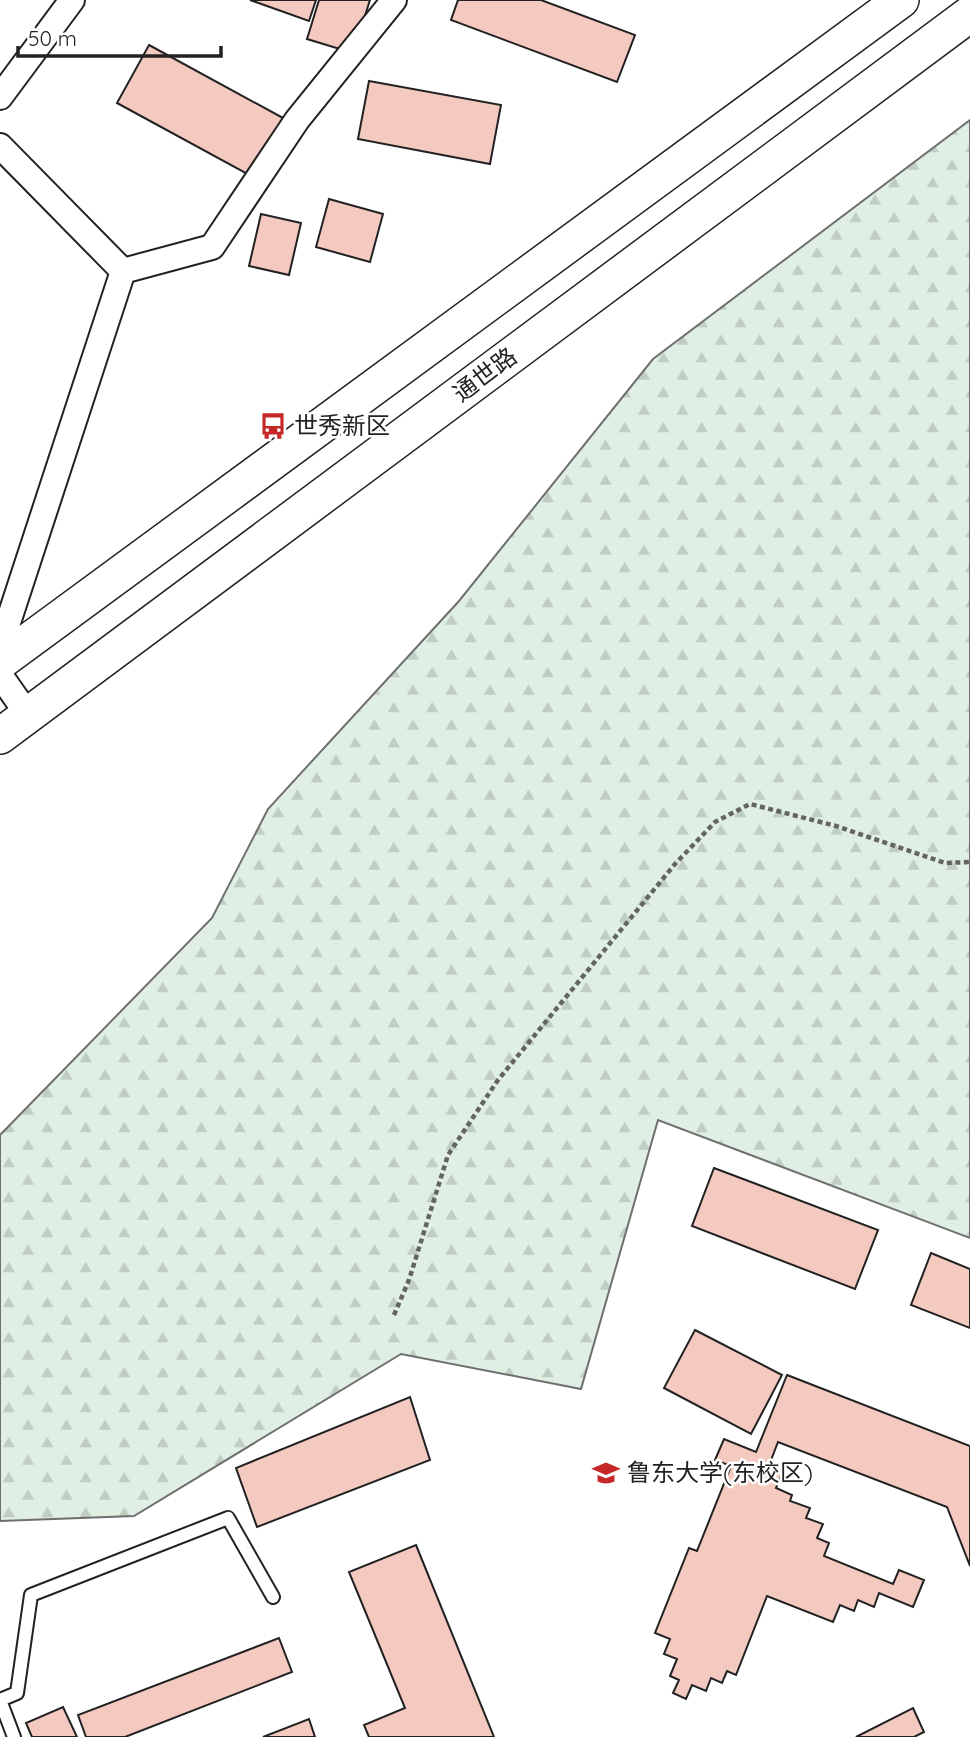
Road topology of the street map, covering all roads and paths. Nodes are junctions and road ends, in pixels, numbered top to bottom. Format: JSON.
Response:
{"nodes":[{"id":1,"x":72,"y":0,"type":"edge"},
{"id":2,"x":394,"y":0,"type":"edge"},
{"id":3,"x":901,"y":0,"type":"edge"},
{"id":4,"x":970,"y":14,"type":"edge"},
{"id":5,"x":0,"y":97,"type":"edge"},
{"id":6,"x":0,"y":146,"type":"edge"},
{"id":7,"x":123,"y":271,"type":"junction"},
{"id":8,"x":0,"y":647,"type":"edge"},
{"id":9,"x":0,"y":662,"type":"edge"},
{"id":10,"x":0,"y":675,"type":"edge"},
{"id":11,"x":27,"y":715,"type":"junction"},
{"id":12,"x":0,"y":736,"type":"edge"},
{"id":13,"x":970,"y":862,"type":"edge"},
{"id":14,"x":394,"y":1315,"type":"dead end"},
{"id":15,"x":273,"y":1597,"type":"dead end"},
{"id":16,"x":0,"y":1700,"type":"edge"},
{"id":17,"x":14,"y":1737,"type":"edge"}],
"edges":[{"from":1,"to":5,"type":"street"},
{"from":2,"to":7,"type":"street"},
{"from":3,"to":9,"type":"main road"},
{"from":4,"to":11,"type":"main road","name":"通世路"},
{"from":6,"to":7,"type":"street"},
{"from":7,"to":8,"type":"street"},
{"from":10,"to":11,"type":"street"},
{"from":11,"to":12,"type":"main road","name":"通世路"},
{"from":13,"to":14,"type":"path"},
{"from":15,"to":16,"type":"lane"},
{"from":16,"to":17,"type":"lane"}]}
